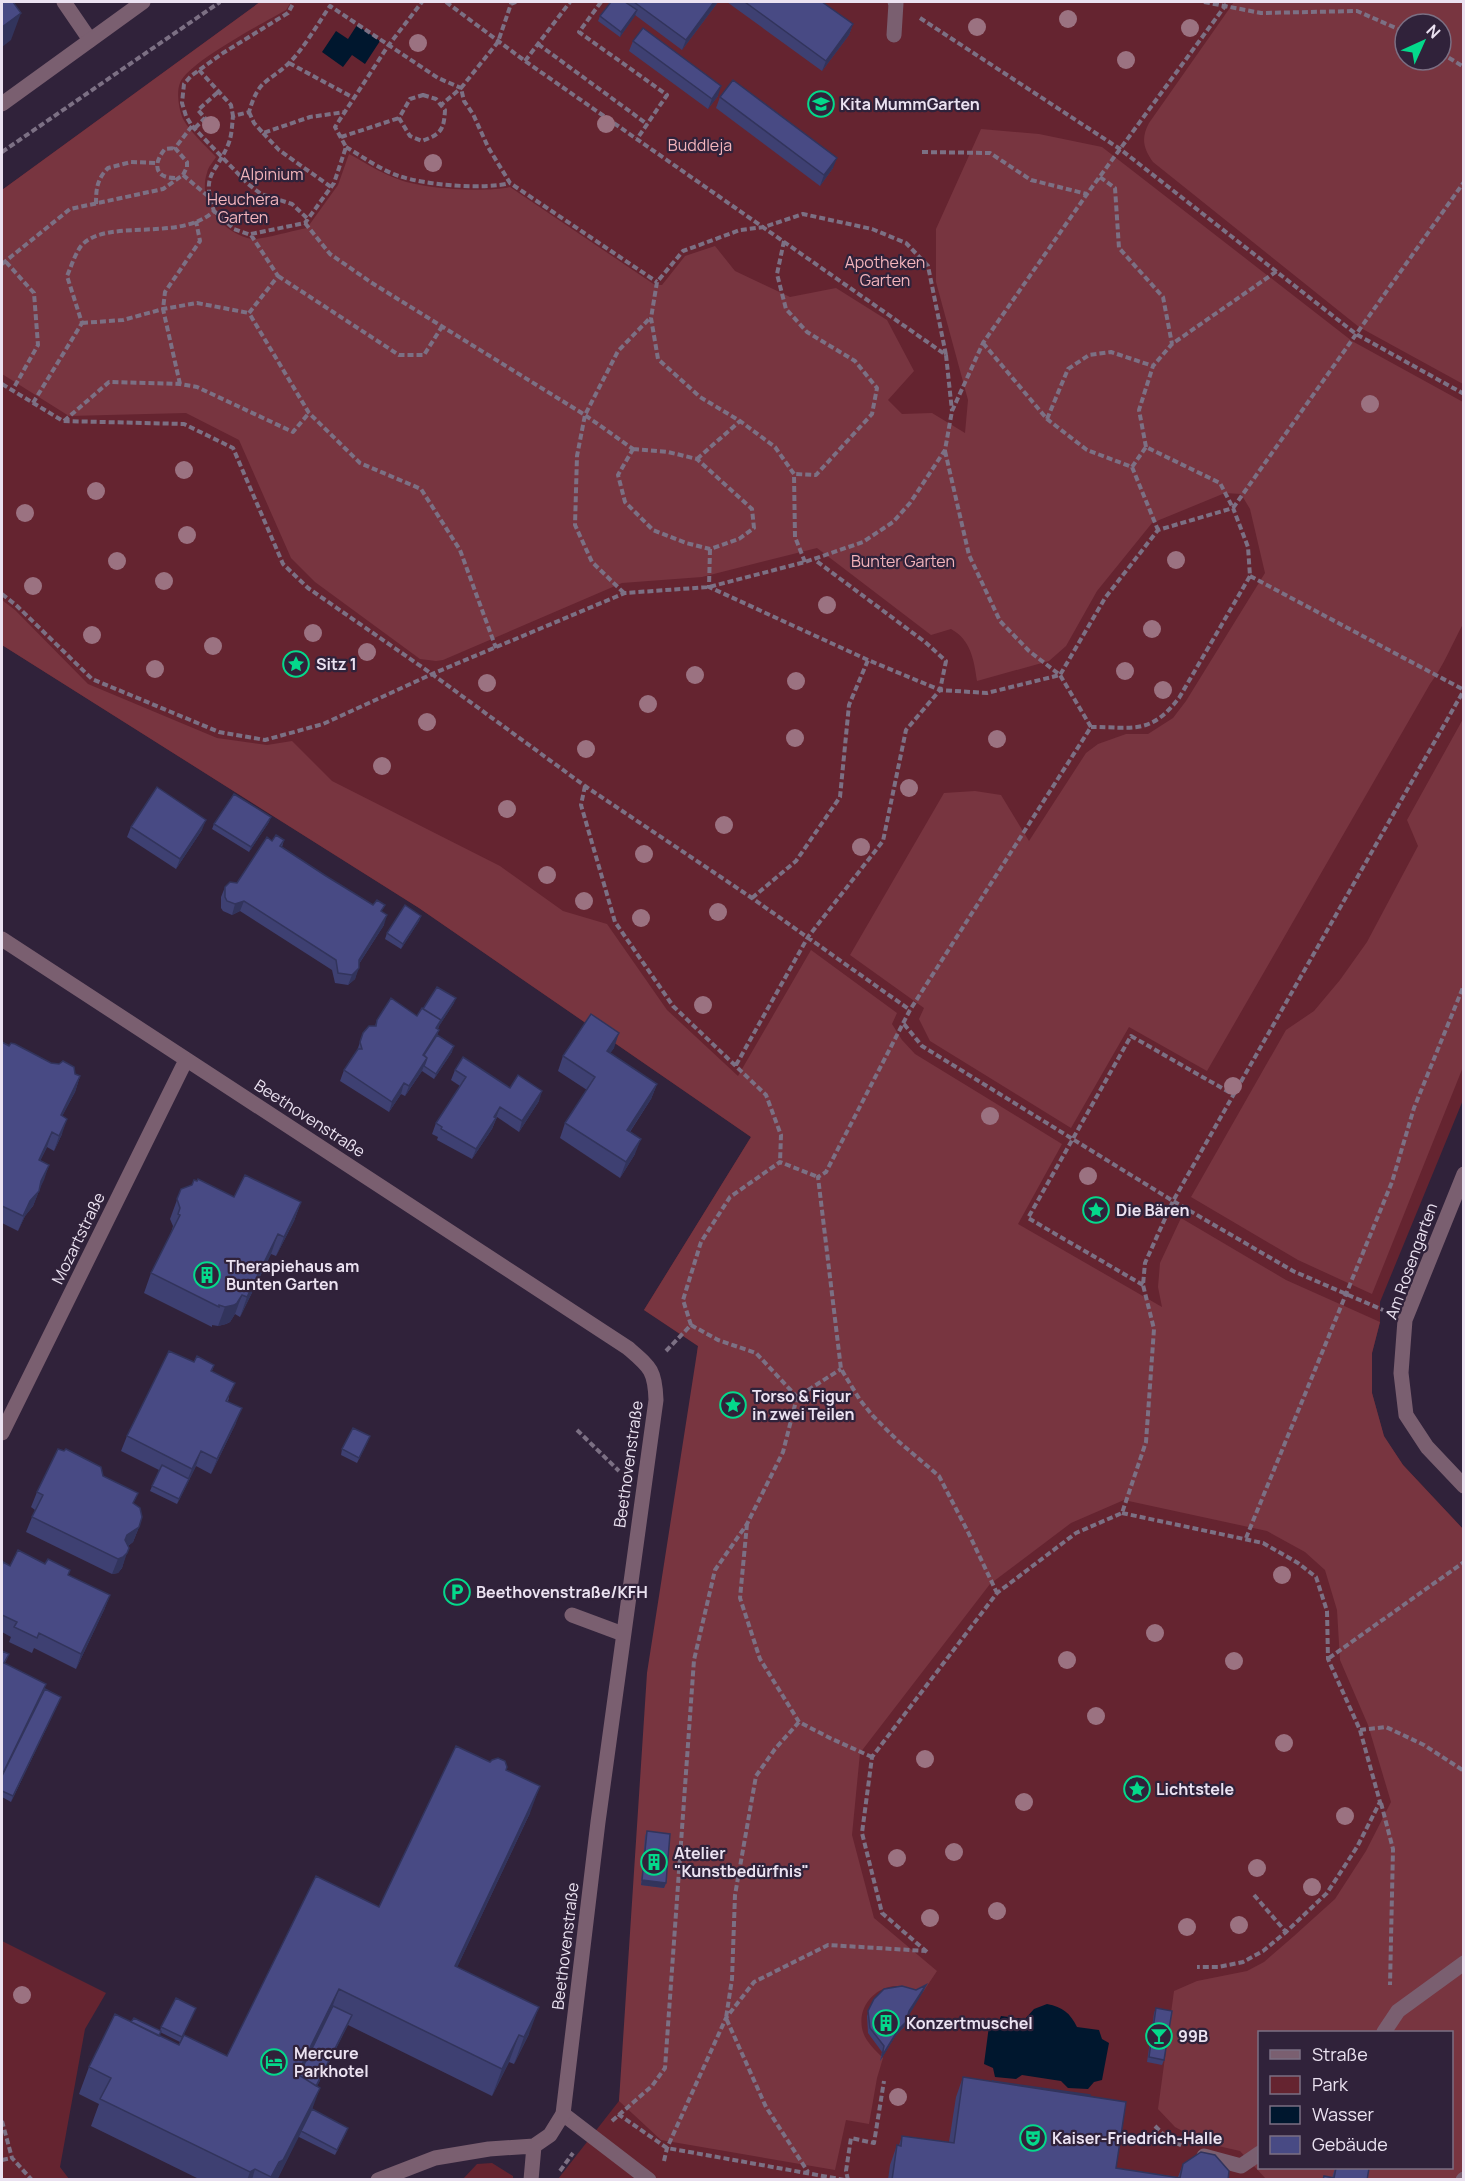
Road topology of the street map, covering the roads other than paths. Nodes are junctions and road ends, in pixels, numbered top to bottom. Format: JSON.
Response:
{"nodes":[{"id":1,"x":64,"y":2,"type":"edge"},
{"id":2,"x":143,"y":2,"type":"edge"},
{"id":3,"x":896,"y":2,"type":"edge"},
{"id":4,"x":894,"y":35,"type":"dead end"},
{"id":5,"x":90,"y":40,"type":"junction"},
{"id":6,"x":2,"y":104,"type":"edge"},
{"id":7,"x":2,"y":939,"type":"edge"},
{"id":8,"x":186,"y":1060,"type":"junction"},
{"id":9,"x":1464,"y":1174,"type":"edge"},
{"id":10,"x":2,"y":1432,"type":"edge"},
{"id":11,"x":1464,"y":1486,"type":"edge"},
{"id":12,"x":572,"y":1615,"type":"dead end"},
{"id":13,"x":623,"y":1635,"type":"junction"},
{"id":14,"x":1464,"y":1963,"type":"edge"},
{"id":15,"x":1385,"y":2031,"type":"edge"},
{"id":16,"x":563,"y":2114,"type":"junction"},
{"id":17,"x":534,"y":2146,"type":"junction"},
{"id":18,"x":1258,"y":2154,"type":"edge"},
{"id":19,"x":1204,"y":2156,"type":"edge"},
{"id":20,"x":378,"y":2180,"type":"edge"},
{"id":21,"x":531,"y":2180,"type":"edge"},
{"id":22,"x":649,"y":2180,"type":"edge"}],
"edges":[{"from":1,"to":5,"type":"street"},
{"from":2,"to":5,"type":"street"},
{"from":3,"to":4,"type":"street"},
{"from":5,"to":6,"type":"street"},
{"from":7,"to":8,"type":"street","name":"Beethovenstraße"},
{"from":8,"to":10,"type":"street","name":"Mozartstraße"},
{"from":8,"to":13,"type":"street","name":"Beethovenstraße"},
{"from":9,"to":11,"type":"street","name":"Am Rosengarten"},
{"from":12,"to":13,"type":"street"},
{"from":13,"to":16,"type":"street","name":"Beethovenstraße"},
{"from":14,"to":15,"type":"street"},
{"from":16,"to":17,"type":"street","name":"Beethovenstraße"},
{"from":16,"to":22,"type":"street"},
{"from":17,"to":20,"type":"street"},
{"from":17,"to":21,"type":"street"},
{"from":18,"to":19,"type":"street"}]}
